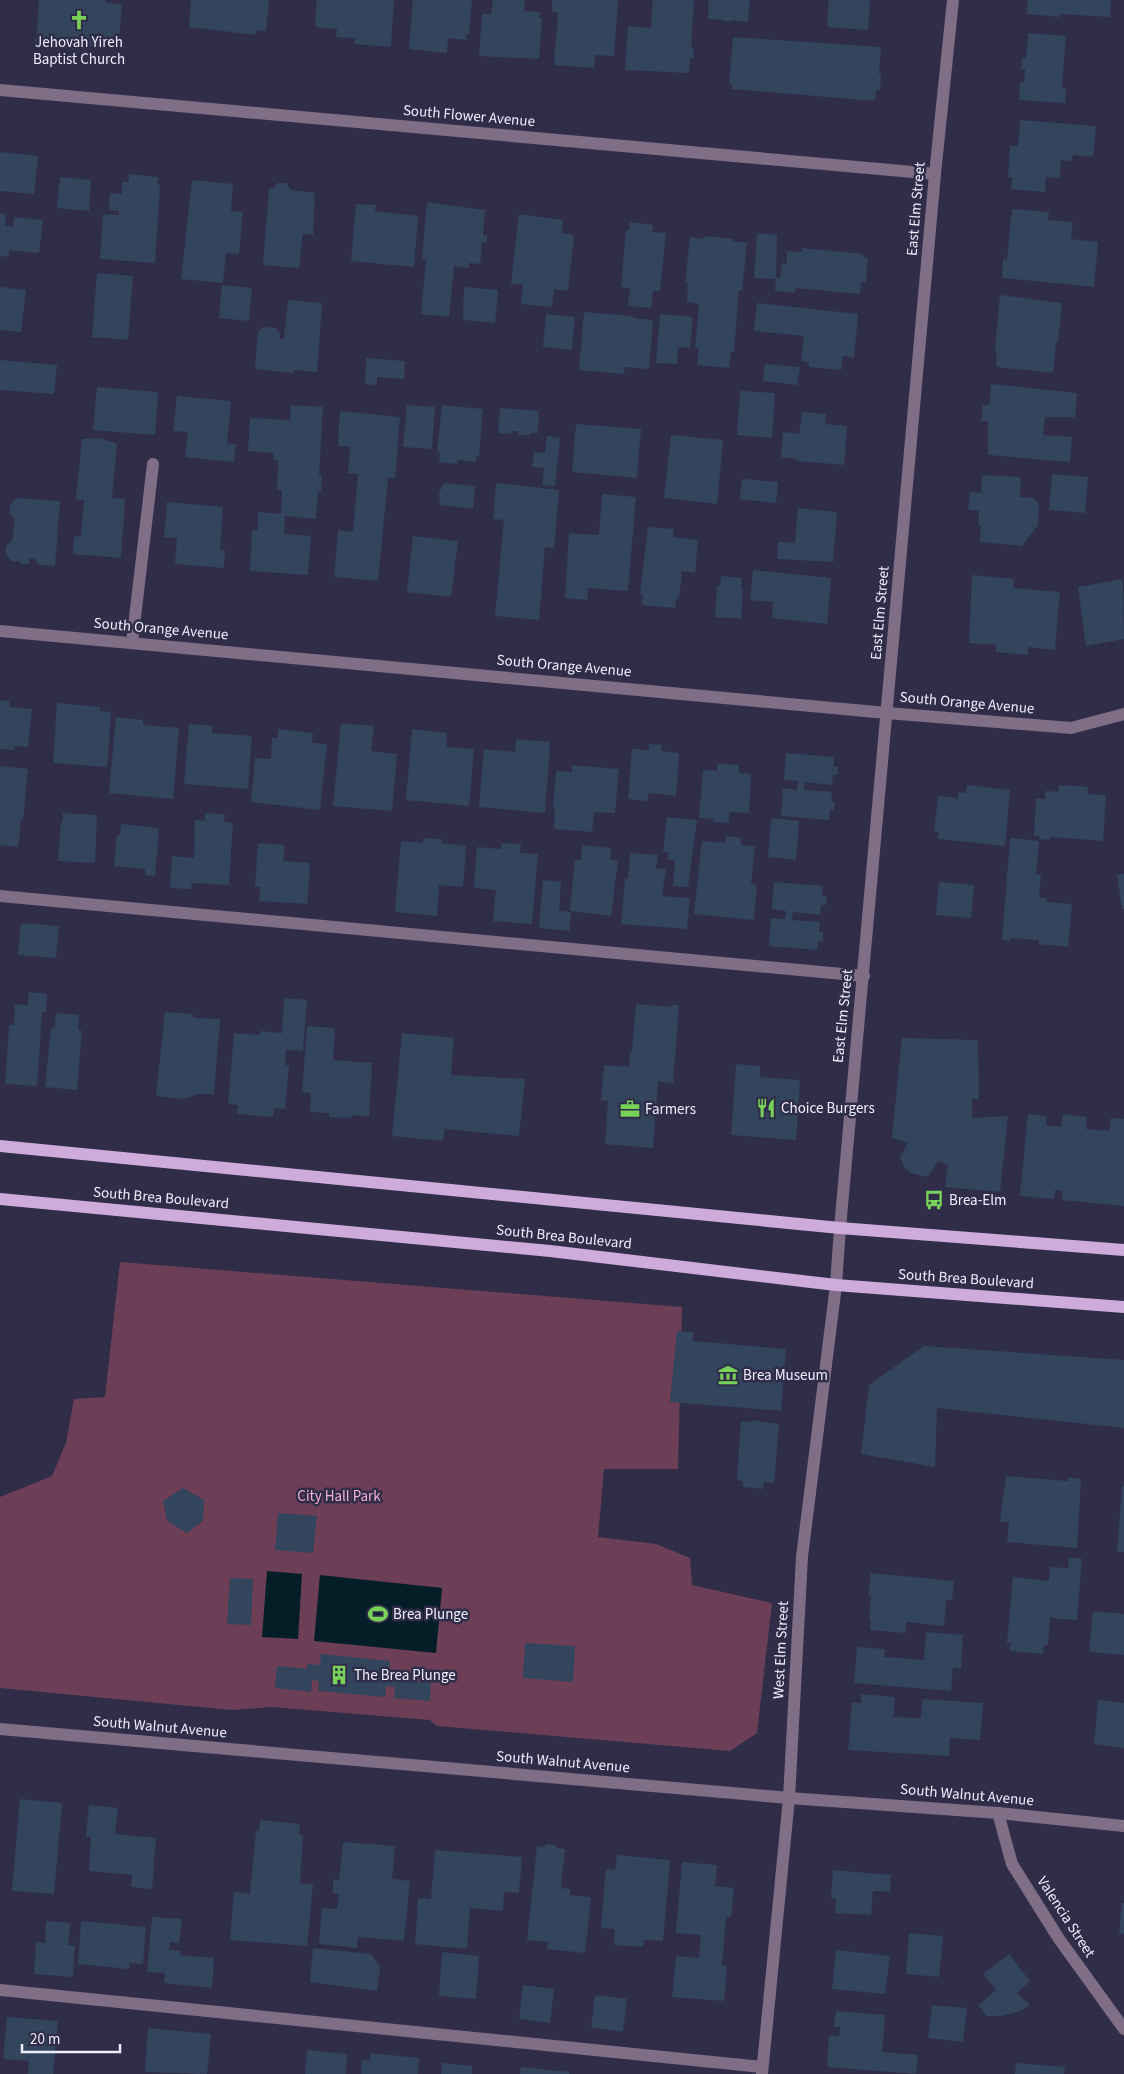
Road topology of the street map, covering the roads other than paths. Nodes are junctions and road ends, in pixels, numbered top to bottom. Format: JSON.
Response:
{"nodes":[{"id":1,"x":953,"y":0,"type":"edge"},
{"id":2,"x":0,"y":90,"type":"edge"},
{"id":3,"x":936,"y":174,"type":"junction"},
{"id":4,"x":153,"y":464,"type":"dead end"},
{"id":5,"x":0,"y":631,"type":"edge"},
{"id":6,"x":132,"y":643,"type":"junction"},
{"id":7,"x":887,"y":712,"type":"junction"},
{"id":8,"x":1124,"y":714,"type":"edge"},
{"id":9,"x":0,"y":896,"type":"edge"},
{"id":10,"x":864,"y":976,"type":"junction"},
{"id":11,"x":0,"y":1146,"type":"edge"},
{"id":12,"x":0,"y":1199,"type":"edge"},
{"id":13,"x":840,"y":1228,"type":"junction"},
{"id":14,"x":1124,"y":1250,"type":"edge"},
{"id":15,"x":836,"y":1286,"type":"junction"},
{"id":16,"x":1124,"y":1307,"type":"edge"},
{"id":17,"x":0,"y":1729,"type":"edge"},
{"id":18,"x":789,"y":1798,"type":"junction"},
{"id":19,"x":998,"y":1813,"type":"junction"},
{"id":20,"x":1124,"y":1826,"type":"edge"},
{"id":21,"x":0,"y":1990,"type":"edge"},
{"id":22,"x":1124,"y":2029,"type":"edge"},
{"id":23,"x":762,"y":2071,"type":"edge"}],
"edges":[{"from":1,"to":3,"type":"street","name":"East Elm Street"},
{"from":2,"to":3,"type":"street","name":"South Flower Avenue"},
{"from":3,"to":7,"type":"street","name":"East Elm Street"},
{"from":4,"to":6,"type":"street"},
{"from":5,"to":6,"type":"street","name":"South Orange Avenue"},
{"from":6,"to":7,"type":"street","name":"South Orange Avenue"},
{"from":7,"to":8,"type":"street","name":"South Orange Avenue"},
{"from":7,"to":10,"type":"street","name":"East Elm Street"},
{"from":9,"to":10,"type":"street"},
{"from":10,"to":13,"type":"street","name":"East Elm Street"},
{"from":11,"to":13,"type":"main road"},
{"from":12,"to":15,"type":"main road","name":"South Brea Boulevard"},
{"from":13,"to":14,"type":"main road"},
{"from":13,"to":15,"type":"street","name":"West Elm Street"},
{"from":15,"to":16,"type":"main road","name":"South Brea Boulevard"},
{"from":15,"to":18,"type":"street","name":"West Elm Street"},
{"from":17,"to":18,"type":"street","name":"South Walnut Avenue"},
{"from":18,"to":19,"type":"street","name":"South Walnut Avenue"},
{"from":18,"to":23,"type":"street","name":"West Elm Street"},
{"from":19,"to":20,"type":"street","name":"South Walnut Avenue"},
{"from":19,"to":22,"type":"street","name":"Valencia Street"},
{"from":21,"to":23,"type":"street"}]}
